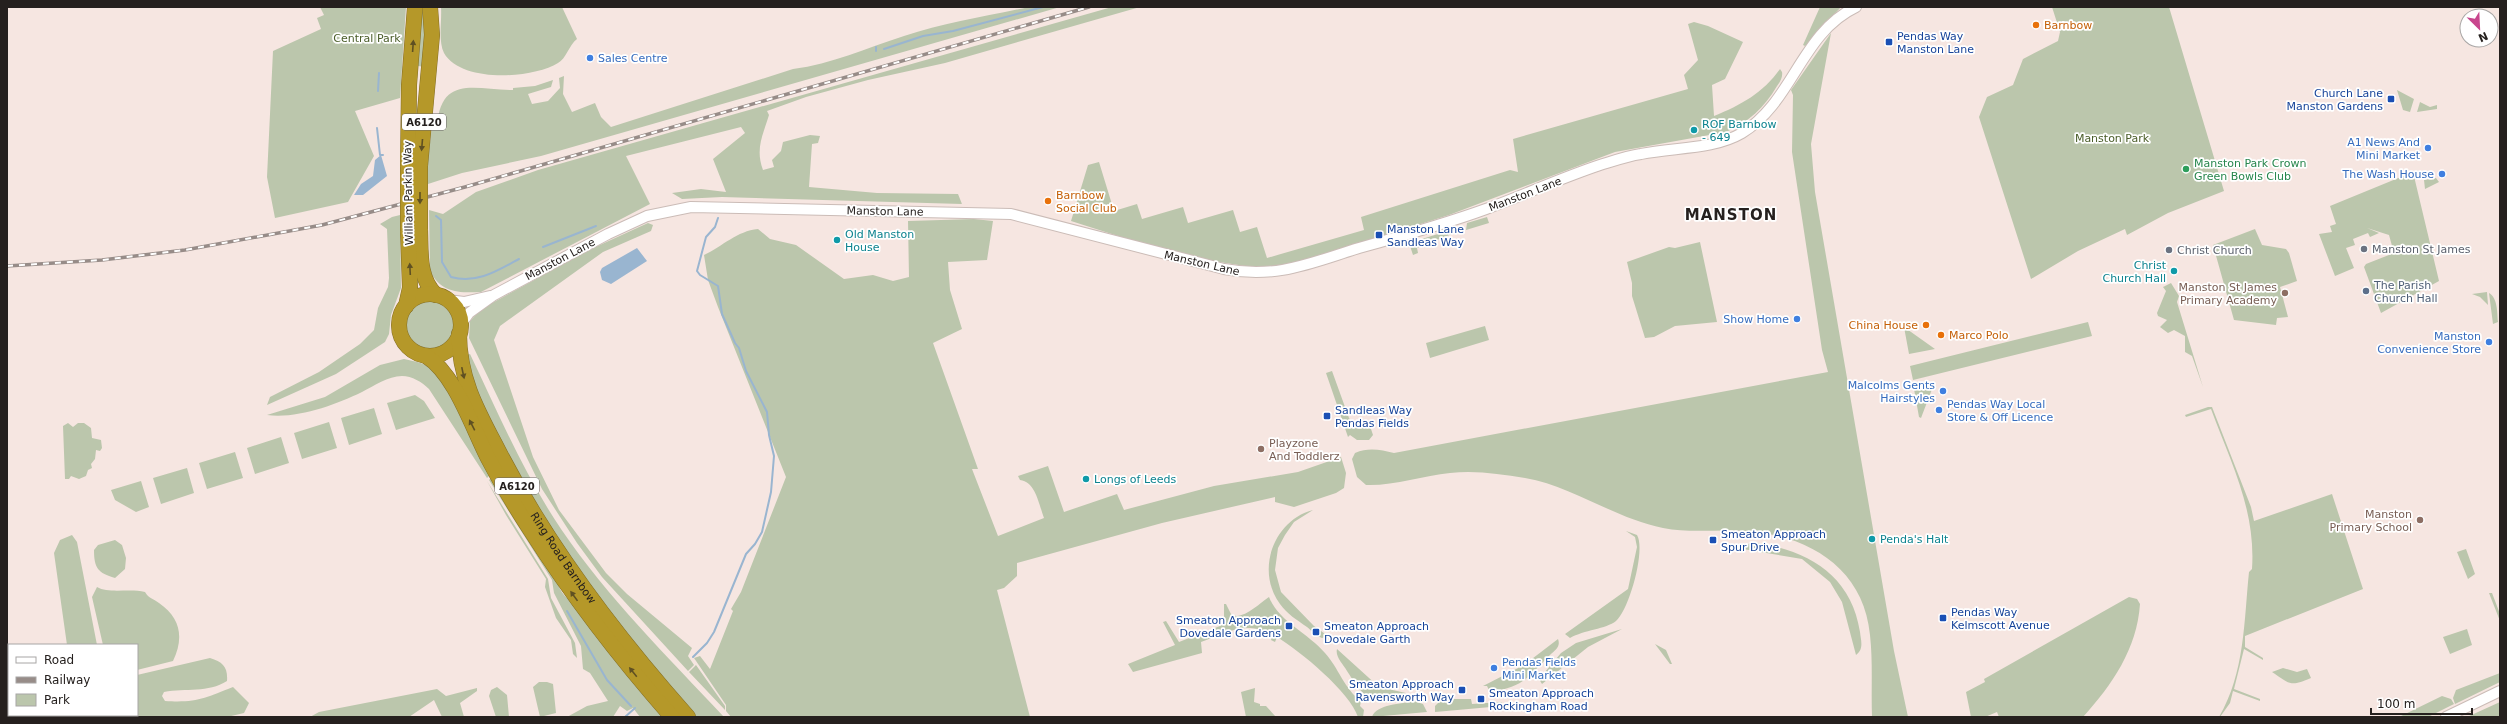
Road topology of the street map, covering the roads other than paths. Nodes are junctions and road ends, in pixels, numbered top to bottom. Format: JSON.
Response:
{"nodes":[{"id":1,"x":415,"y":7,"type":"edge"},
{"id":2,"x":430,"y":7,"type":"edge"},
{"id":3,"x":1856,"y":7,"type":"edge"},
{"id":4,"x":414,"y":167,"type":"junction"},
{"id":5,"x":414,"y":230,"type":"junction"},
{"id":6,"x":494,"y":295,"type":"junction"},
{"id":7,"x":442,"y":298,"type":"junction"},
{"id":8,"x":406,"y":306,"type":"junction"},
{"id":9,"x":460,"y":329,"type":"junction"},
{"id":10,"x":426,"y":356,"type":"junction"},
{"id":11,"x":2500,"y":691,"type":"edge"},
{"id":12,"x":672,"y":717,"type":"edge"},
{"id":13,"x":688,"y":717,"type":"edge"},
{"id":14,"x":2446,"y":717,"type":"edge"}],
"edges":[{"from":4,"to":1,"type":"highway","name":"William Parkin Way","number":"A6120","one_way":true},
{"from":2,"to":4,"type":"highway","name":"William Parkin Way","number":"A6120","one_way":true},
{"from":3,"to":6,"type":"street","name":"Manston Lane"},
{"from":4,"to":5,"type":"highway","name":"William Parkin Way","number":"A6120","bridge":true},
{"from":5,"to":7,"type":"highway","name":"William Parkin Way","number":"A6120"},
{"from":8,"to":5,"type":"highway","name":"William Parkin Way","number":"A6120","one_way":true},
{"from":6,"to":7,"type":"street","name":"Manston Lane"},
{"from":6,"to":9,"type":"street","name":"Manston Lane"},
{"from":7,"to":8,"type":"highway"},
{"from":7,"to":9,"type":"highway"},
{"from":8,"to":10,"type":"highway"},
{"from":9,"to":10,"type":"highway"},
{"from":9,"to":13,"type":"highway","name":"Ring Road Barnbow","number":"A6120","one_way":true},
{"from":12,"to":10,"type":"highway","name":"Ring Road Barnbow","number":"A6120","one_way":true},
{"from":11,"to":14,"type":"street"}]}
